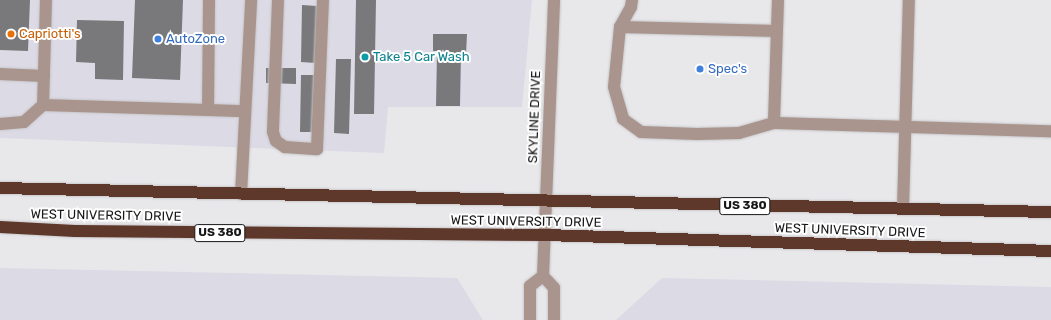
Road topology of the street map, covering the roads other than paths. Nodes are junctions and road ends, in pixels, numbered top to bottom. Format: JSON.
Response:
{"nodes":[{"id":1,"x":46,"y":0,"type":"edge"},
{"id":2,"x":209,"y":0,"type":"edge"},
{"id":3,"x":251,"y":0,"type":"edge"},
{"id":4,"x":278,"y":0,"type":"edge"},
{"id":5,"x":323,"y":0,"type":"edge"},
{"id":6,"x":554,"y":0,"type":"edge"},
{"id":7,"x":632,"y":0,"type":"edge"},
{"id":8,"x":778,"y":0,"type":"edge"},
{"id":9,"x":909,"y":0,"type":"edge"},
{"id":10,"x":620,"y":27,"type":"junction"},
{"id":11,"x":777,"y":31,"type":"junction"},
{"id":12,"x":0,"y":74,"type":"edge"},
{"id":13,"x":44,"y":76,"type":"junction"},
{"id":14,"x":43,"y":105,"type":"junction"},
{"id":15,"x":208,"y":110,"type":"junction"},
{"id":16,"x":245,"y":111,"type":"junction"},
{"id":17,"x":774,"y":123,"type":"junction"},
{"id":18,"x":0,"y":124,"type":"edge"},
{"id":19,"x":905,"y":127,"type":"junction"},
{"id":20,"x":1051,"y":131,"type":"edge"},
{"id":21,"x":0,"y":188,"type":"edge"},
{"id":22,"x":241,"y":194,"type":"junction"},
{"id":23,"x":546,"y":202,"type":"junction"},
{"id":24,"x":902,"y":209,"type":"junction"},
{"id":25,"x":1051,"y":212,"type":"edge"},
{"id":26,"x":0,"y":227,"type":"edge"},
{"id":27,"x":545,"y":236,"type":"junction"},
{"id":28,"x":1051,"y":251,"type":"edge"},
{"id":29,"x":543,"y":276,"type":"junction"},
{"id":30,"x":530,"y":320,"type":"edge"},
{"id":31,"x":554,"y":320,"type":"edge"}],
"edges":[{"from":1,"to":13,"type":"street"},
{"from":2,"to":15,"type":"street"},
{"from":3,"to":16,"type":"street"},
{"from":4,"to":5,"type":"street"},
{"from":6,"to":23,"type":"street","name":"SKYLINE DRIVE"},
{"from":7,"to":10,"type":"street"},
{"from":8,"to":11,"type":"street"},
{"from":9,"to":19,"type":"street"},
{"from":10,"to":11,"type":"street"},
{"from":10,"to":17,"type":"street"},
{"from":11,"to":17,"type":"street"},
{"from":12,"to":13,"type":"street"},
{"from":13,"to":14,"type":"street"},
{"from":14,"to":15,"type":"street"},
{"from":14,"to":18,"type":"street"},
{"from":15,"to":16,"type":"street"},
{"from":16,"to":22,"type":"street"},
{"from":17,"to":19,"type":"street"},
{"from":19,"to":20,"type":"street"},
{"from":19,"to":24,"type":"street"},
{"from":21,"to":22,"type":"highway","name":"WEST UNIVERSITY DRIVE","number":"US 380"},
{"from":22,"to":23,"type":"highway","name":"WEST UNIVERSITY DRIVE","number":"US 380"},
{"from":23,"to":24,"type":"highway","name":"WEST UNIVERSITY DRIVE","number":"US 380"},
{"from":23,"to":27,"type":"street","name":"SKYLINE DRIVE"},
{"from":24,"to":25,"type":"highway","name":"WEST UNIVERSITY DRIVE","number":"US 380"},
{"from":26,"to":27,"type":"highway","name":"WEST UNIVERSITY DRIVE","number":"US 380"},
{"from":27,"to":28,"type":"highway","name":"WEST UNIVERSITY DRIVE","number":"US 380"},
{"from":27,"to":29,"type":"street","name":"SKYLINE DRIVE"},
{"from":29,"to":30,"type":"street"},
{"from":29,"to":31,"type":"street"}]}
